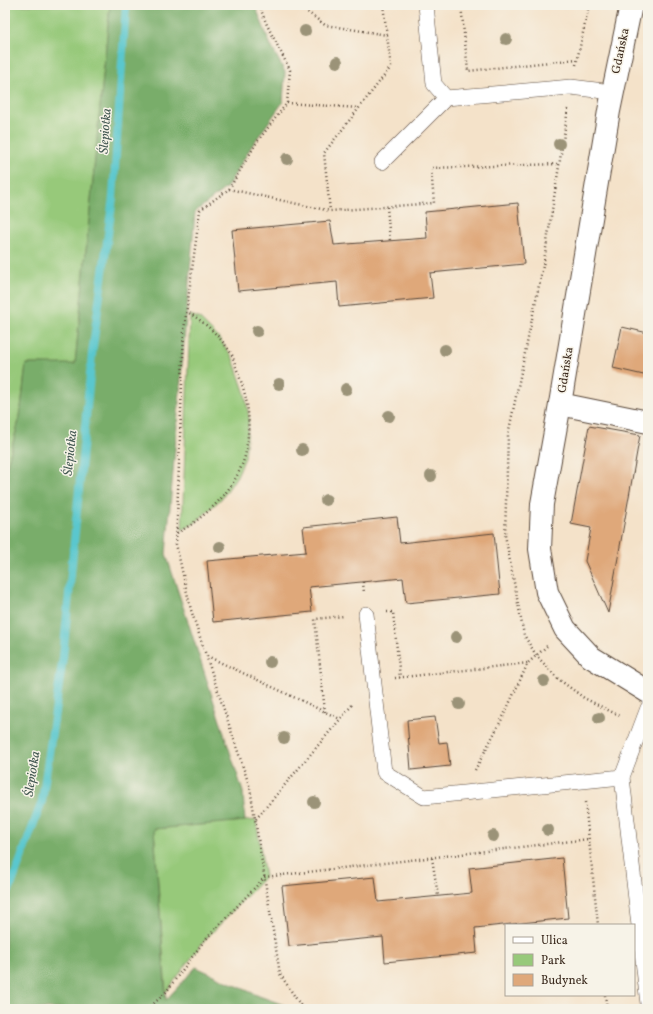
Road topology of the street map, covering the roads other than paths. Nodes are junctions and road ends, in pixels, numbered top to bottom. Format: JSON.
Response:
{"nodes":[{"id":1,"x":426,"y":5,"type":"edge"},
{"id":2,"x":631,"y":5,"type":"edge"},
{"id":3,"x":612,"y":92,"type":"junction"},
{"id":4,"x":446,"y":98,"type":"junction"},
{"id":5,"x":382,"y":162,"type":"dead end"},
{"id":6,"x":560,"y":404,"type":"junction"},
{"id":7,"x":648,"y":422,"type":"edge"},
{"id":8,"x":366,"y":614,"type":"dead end"},
{"id":9,"x":648,"y":692,"type":"edge"},
{"id":10,"x":648,"y":708,"type":"edge"},
{"id":11,"x":622,"y":777,"type":"junction"},
{"id":12,"x":648,"y":1004,"type":"edge"}],
"edges":[{"from":1,"to":4,"type":"lane"},
{"from":2,"to":3,"type":"street","name":"Gdańska"},
{"from":3,"to":4,"type":"lane"},
{"from":3,"to":6,"type":"street","name":"Gdańska"},
{"from":4,"to":5,"type":"lane"},
{"from":6,"to":7,"type":"street"},
{"from":6,"to":9,"type":"street","name":"Gdańska"},
{"from":8,"to":11,"type":"lane"},
{"from":10,"to":11,"type":"lane"},
{"from":11,"to":12,"type":"lane"}]}
